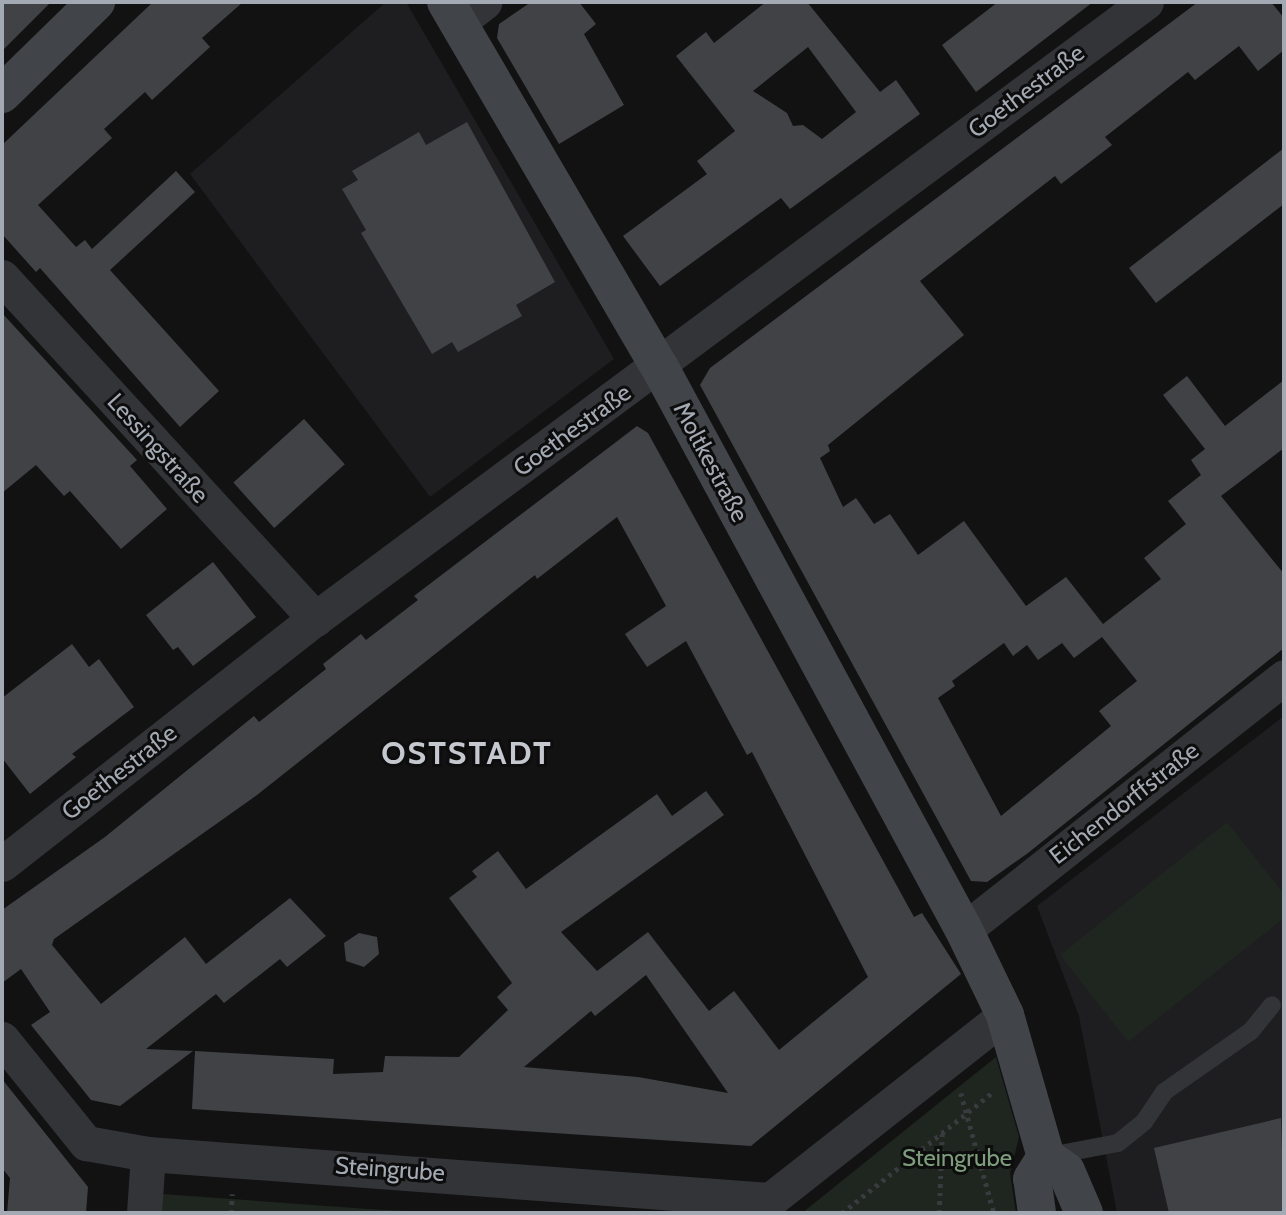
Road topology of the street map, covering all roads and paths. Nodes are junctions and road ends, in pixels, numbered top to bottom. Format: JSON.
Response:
{"nodes":[{"id":1,"x":96,"y":2,"type":"edge"},
{"id":2,"x":1146,"y":2,"type":"edge"},
{"id":3,"x":463,"y":8,"type":"edge"},
{"id":4,"x":2,"y":94,"type":"edge"},
{"id":5,"x":2,"y":277,"type":"edge"},
{"id":6,"x":659,"y":366,"type":"junction"},
{"id":7,"x":315,"y":620,"type":"junction"},
{"id":8,"x":1284,"y":677,"type":"edge"},
{"id":9,"x":2,"y":864,"type":"edge"},
{"id":10,"x":964,"y":930,"type":"junction"},
{"id":11,"x":1272,"y":1005,"type":"dead end"},
{"id":12,"x":1005,"y":1015,"type":"junction"},
{"id":13,"x":2,"y":1039,"type":"edge"},
{"id":14,"x":950,"y":1057,"type":"junction"},
{"id":15,"x":1021,"y":1072,"type":"junction"},
{"id":16,"x":967,"y":1112,"type":"junction"},
{"id":17,"x":942,"y":1133,"type":"junction"},
{"id":18,"x":148,"y":1154,"type":"junction"},
{"id":19,"x":1046,"y":1157,"type":"junction"},
{"id":20,"x":145,"y":1213,"type":"edge"},
{"id":21,"x":842,"y":1213,"type":"edge"},
{"id":22,"x":939,"y":1213,"type":"edge"},
{"id":23,"x":994,"y":1213,"type":"edge"},
{"id":24,"x":1037,"y":1213,"type":"edge"},
{"id":25,"x":1084,"y":1213,"type":"edge"}],
"edges":[{"from":1,"to":4,"type":"street"},
{"from":2,"to":6,"type":"street","name":"Goethestraße"},
{"from":3,"to":6,"type":"street","name":"Moltkestraße"},
{"from":5,"to":7,"type":"street","name":"Lessingstraße"},
{"from":6,"to":7,"type":"street","name":"Goethestraße"},
{"from":6,"to":10,"type":"street","name":"Moltkestraße"},
{"from":7,"to":9,"type":"street","name":"Goethestraße"},
{"from":8,"to":10,"type":"street","name":"Eichendorffstraße"},
{"from":10,"to":12,"type":"street"},
{"from":11,"to":19,"type":"lane"},
{"from":12,"to":14,"type":"street","name":"Steingrube"},
{"from":12,"to":15,"type":"street"},
{"from":13,"to":18,"type":"street","name":"Steingrube"},
{"from":14,"to":16,"type":"path"},
{"from":14,"to":18,"type":"street","name":"Steingrube"},
{"from":15,"to":16,"type":"path"},
{"from":15,"to":19,"type":"street"},
{"from":16,"to":17,"type":"path"},
{"from":16,"to":23,"type":"path"},
{"from":17,"to":21,"type":"path"},
{"from":17,"to":22,"type":"path"},
{"from":18,"to":20,"type":"street"},
{"from":19,"to":24,"type":"street"},
{"from":19,"to":25,"type":"street"}]}
